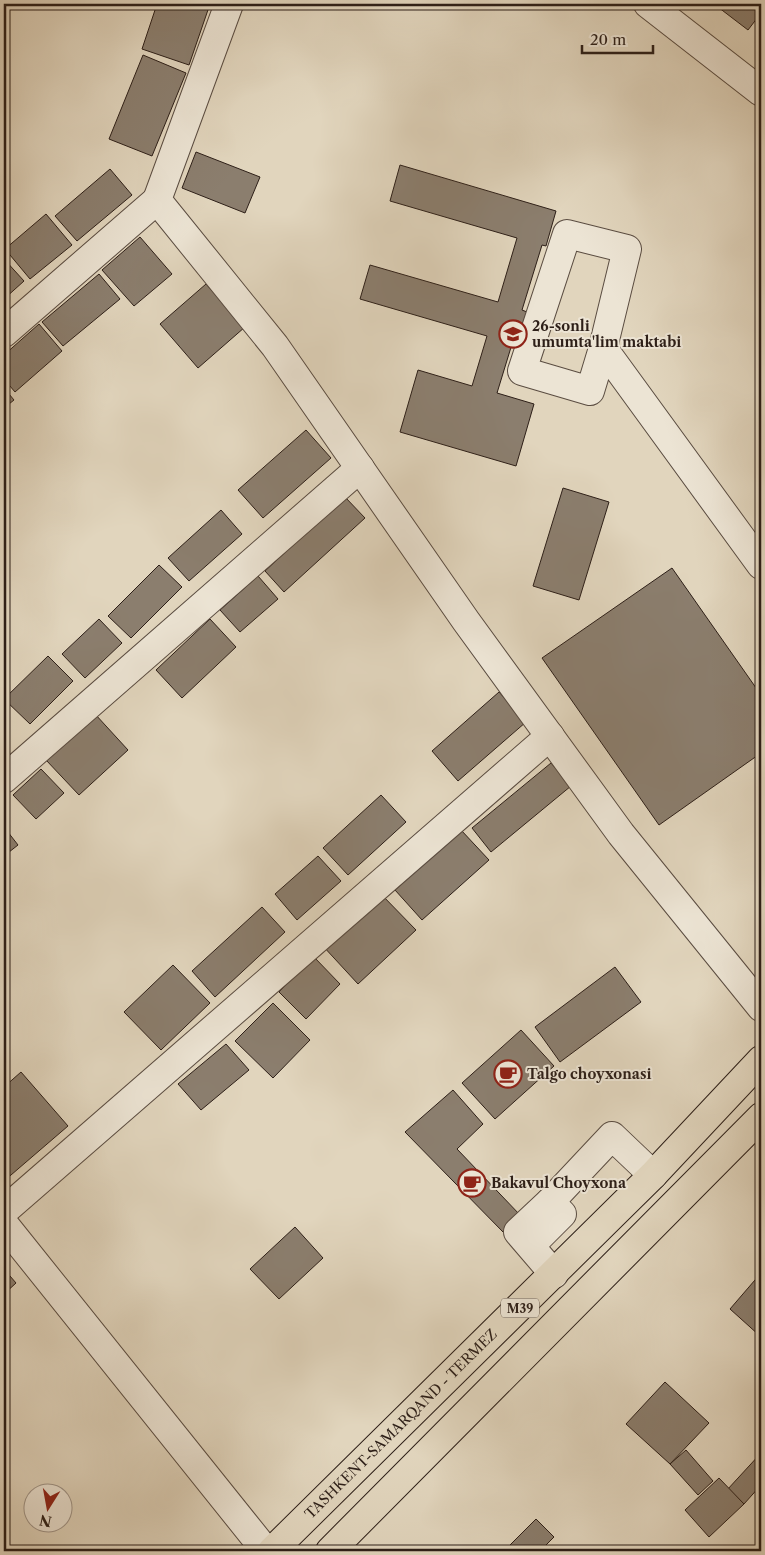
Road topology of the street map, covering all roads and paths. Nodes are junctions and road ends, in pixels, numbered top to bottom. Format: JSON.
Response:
{"nodes":[{"id":1,"x":229,"y":4,"type":"edge"},
{"id":2,"x":648,"y":4,"type":"edge"},
{"id":3,"x":761,"y":92,"type":"edge"},
{"id":4,"x":157,"y":200,"type":"junction"},
{"id":5,"x":4,"y":333,"type":"edge"},
{"id":6,"x":603,"y":348,"type":"junction"},
{"id":7,"x":360,"y":468,"type":"junction"},
{"id":8,"x":761,"y":565,"type":"edge"},
{"id":9,"x":550,"y":736,"type":"junction"},
{"id":10,"x":4,"y":779,"type":"edge"},
{"id":11,"x":761,"y":1007,"type":"edge"},
{"id":12,"x":761,"y":1060,"type":"edge"},
{"id":13,"x":761,"y":1117,"type":"edge"},
{"id":14,"x":654,"y":1175,"type":"junction"},
{"id":15,"x":4,"y":1211,"type":"edge"},
{"id":16,"x":4,"y":1224,"type":"edge"},
{"id":17,"x":554,"y":1274,"type":"junction"},
{"id":18,"x":266,"y":1551,"type":"edge"},
{"id":19,"x":272,"y":1551,"type":"edge"},
{"id":20,"x":330,"y":1551,"type":"edge"}],
"edges":[{"from":1,"to":4,"type":"street"},
{"from":2,"to":3,"type":"street"},
{"from":4,"to":5,"type":"street"},
{"from":4,"to":7,"type":"street"},
{"from":6,"to":6,"type":"street"},
{"from":6,"to":8,"type":"street"},
{"from":7,"to":9,"type":"street"},
{"from":7,"to":10,"type":"street"},
{"from":9,"to":11,"type":"street"},
{"from":9,"to":15,"type":"street"},
{"from":12,"to":14,"type":"highway","name":"TASHKENT-SAMARQAND - TERMEZ","number":"M39"},
{"from":13,"to":20,"type":"highway","number":"M39"},
{"from":14,"to":17,"type":"highway","name":"TASHKENT-SAMARQAND - TERMEZ","number":"M39"},
{"from":14,"to":17,"type":"street"},
{"from":16,"to":18,"type":"street"},
{"from":17,"to":19,"type":"highway","name":"TASHKENT-SAMARQAND - TERMEZ","number":"M39"}]}
